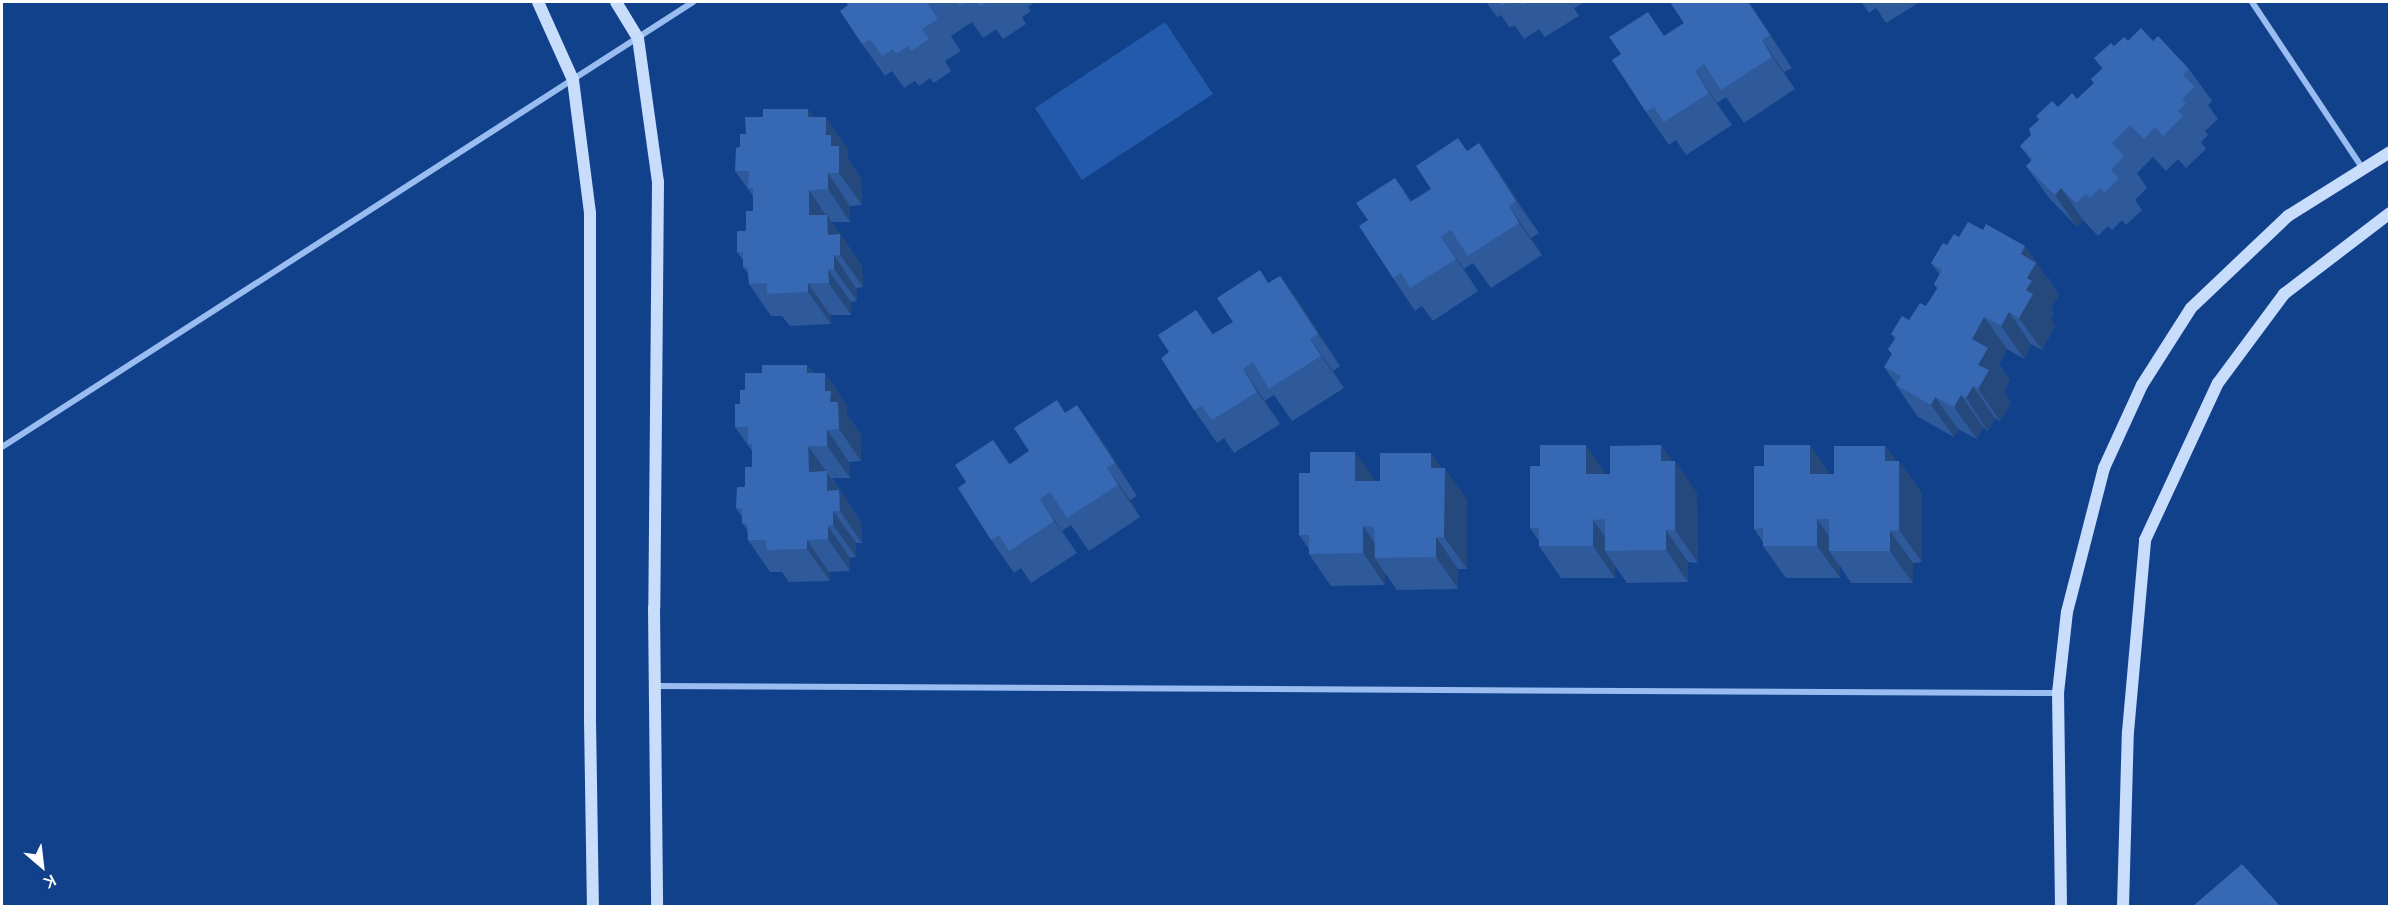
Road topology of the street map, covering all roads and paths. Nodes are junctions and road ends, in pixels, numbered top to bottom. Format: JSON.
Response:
{"nodes":[{"id":1,"x":538,"y":2,"type":"edge"},
{"id":2,"x":616,"y":2,"type":"edge"},
{"id":3,"x":693,"y":2,"type":"edge"},
{"id":4,"x":2252,"y":2,"type":"edge"},
{"id":5,"x":638,"y":38,"type":"junction"},
{"id":6,"x":573,"y":80,"type":"junction"},
{"id":7,"x":2390,"y":152,"type":"edge"},
{"id":8,"x":2363,"y":169,"type":"junction"},
{"id":9,"x":2390,"y":213,"type":"edge"},
{"id":10,"x":2,"y":447,"type":"edge"},
{"id":11,"x":655,"y":686,"type":"junction"},
{"id":12,"x":2058,"y":693,"type":"junction"},
{"id":13,"x":593,"y":906,"type":"edge"},
{"id":14,"x":657,"y":906,"type":"edge"},
{"id":15,"x":2061,"y":906,"type":"edge"},
{"id":16,"x":2123,"y":906,"type":"edge"}],
"edges":[{"from":1,"to":6,"type":"main road"},
{"from":2,"to":5,"type":"main road"},
{"from":3,"to":5,"type":"street"},
{"from":4,"to":8,"type":"street"},
{"from":5,"to":6,"type":"street"},
{"from":5,"to":11,"type":"main road"},
{"from":6,"to":10,"type":"street"},
{"from":6,"to":13,"type":"main road"},
{"from":7,"to":8,"type":"main road"},
{"from":8,"to":12,"type":"main road"},
{"from":9,"to":16,"type":"main road"},
{"from":11,"to":12,"type":"street"},
{"from":11,"to":14,"type":"main road"},
{"from":12,"to":15,"type":"main road"}]}
